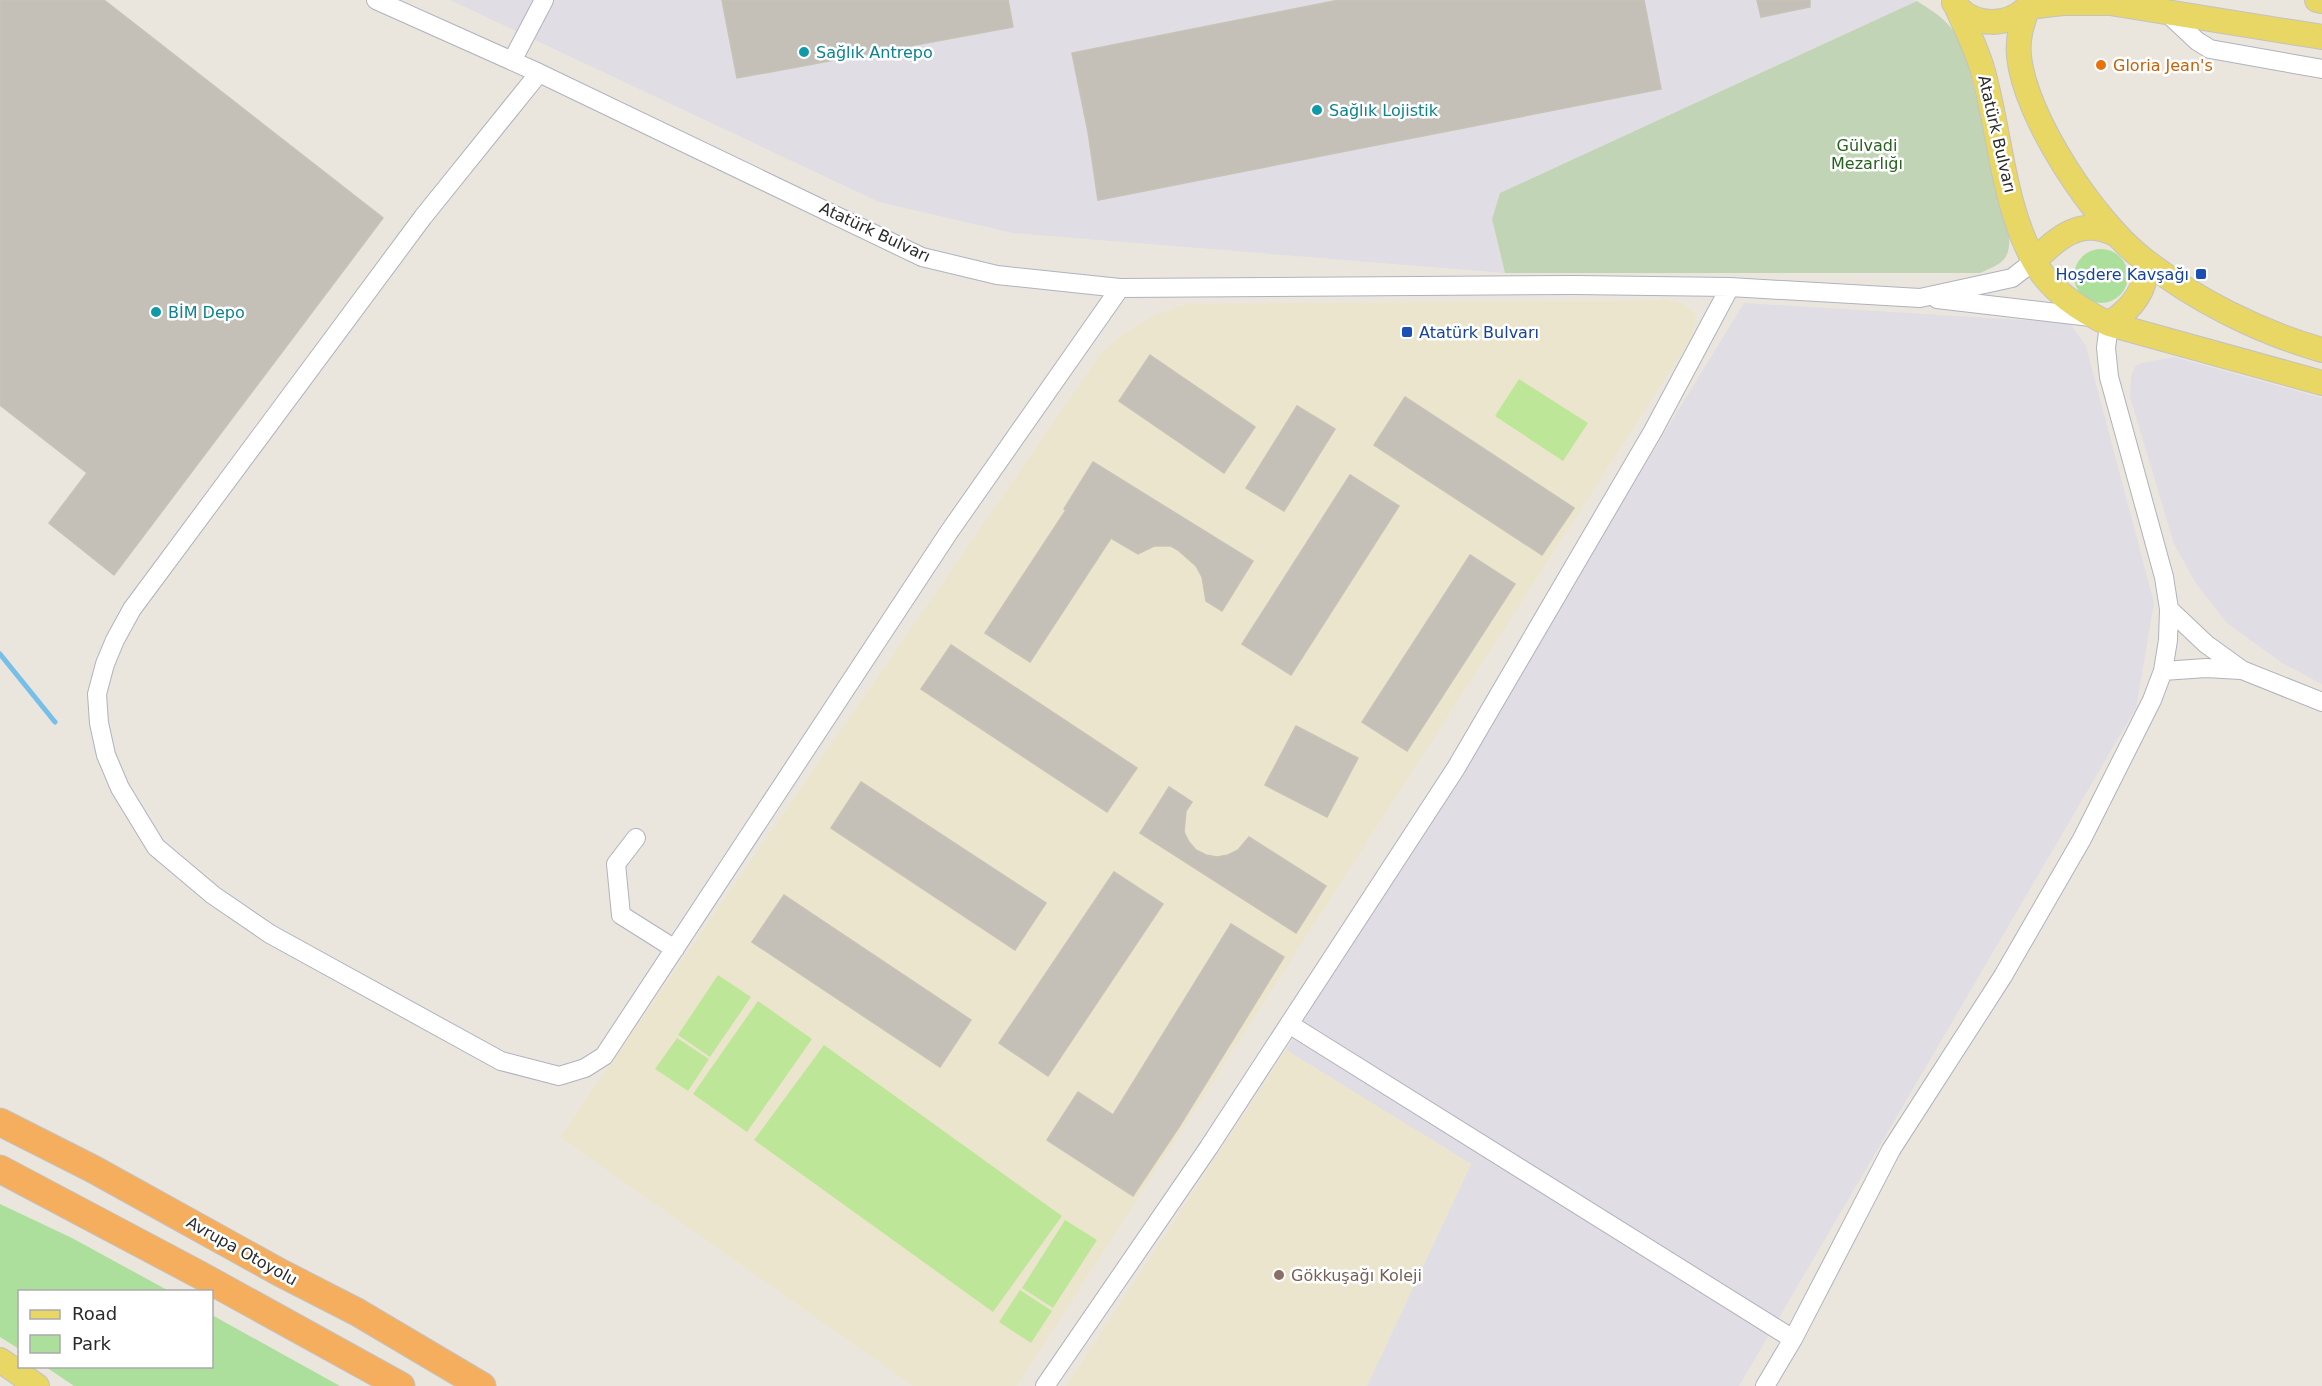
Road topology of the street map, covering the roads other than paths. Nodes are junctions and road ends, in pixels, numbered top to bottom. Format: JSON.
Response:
{"nodes":[{"id":1,"x":376,"y":0,"type":"edge"},
{"id":2,"x":544,"y":0,"type":"edge"},
{"id":3,"x":2317,"y":0,"type":"edge"},
{"id":4,"x":2322,"y":1,"type":"edge"},
{"id":5,"x":1950,"y":3,"type":"edge"},
{"id":6,"x":2031,"y":4,"type":"edge"},
{"id":7,"x":2166,"y":11,"type":"junction"},
{"id":8,"x":2322,"y":37,"type":"edge"},
{"id":9,"x":512,"y":61,"type":"junction"},
{"id":10,"x":2322,"y":69,"type":"edge"},
{"id":11,"x":539,"y":73,"type":"junction"},
{"id":12,"x":2117,"y":234,"type":"junction"},
{"id":13,"x":2142,"y":259,"type":"junction"},
{"id":14,"x":2034,"y":261,"type":"junction"},
{"id":15,"x":1730,"y":287,"type":"junction"},
{"id":16,"x":1120,"y":288,"type":"junction"},
{"id":17,"x":1920,"y":298,"type":"junction"},
{"id":18,"x":2102,"y":320,"type":"junction"},
{"id":19,"x":2322,"y":350,"type":"edge"},
{"id":20,"x":2322,"y":383,"type":"edge"},
{"id":21,"x":2169,"y":609,"type":"junction"},
{"id":22,"x":2242,"y":670,"type":"junction"},
{"id":23,"x":2163,"y":672,"type":"junction"},
{"id":24,"x":2322,"y":702,"type":"edge"},
{"id":25,"x":636,"y":838,"type":"dead end"},
{"id":26,"x":675,"y":949,"type":"junction"},
{"id":27,"x":1289,"y":1024,"type":"junction"},
{"id":28,"x":0,"y":1122,"type":"edge"},
{"id":29,"x":0,"y":1169,"type":"edge"},
{"id":30,"x":1793,"y":1339,"type":"junction"},
{"id":31,"x":0,"y":1360,"type":"edge"},
{"id":32,"x":38,"y":1386,"type":"edge"},
{"id":33,"x":400,"y":1386,"type":"edge"},
{"id":34,"x":482,"y":1386,"type":"edge"},
{"id":35,"x":1045,"y":1386,"type":"edge"},
{"id":36,"x":1765,"y":1386,"type":"edge"}],
"edges":[{"from":1,"to":9,"type":"street","name":"Atatürk Bulvarı"},
{"from":2,"to":9,"type":"street"},
{"from":3,"to":4,"type":"main road"},
{"from":5,"to":6,"type":"main road"},
{"from":5,"to":14,"type":"main road","name":"Atatürk Bulvarı"},
{"from":6,"to":7,"type":"main road"},
{"from":6,"to":12,"type":"main road"},
{"from":7,"to":8,"type":"main road"},
{"from":7,"to":10,"type":"street"},
{"from":9,"to":11,"type":"street","name":"Atatürk Bulvarı"},
{"from":11,"to":16,"type":"street","name":"Atatürk Bulvarı"},
{"from":11,"to":26,"type":"street"},
{"from":12,"to":13,"type":"main road"},
{"from":12,"to":14,"type":"main road"},
{"from":13,"to":18,"type":"main road"},
{"from":13,"to":19,"type":"main road"},
{"from":14,"to":17,"type":"street","name":"Atatürk Bulvarı"},
{"from":14,"to":18,"type":"main road","name":"Atatürk Bulvarı"},
{"from":15,"to":16,"type":"street","name":"Atatürk Bulvarı"},
{"from":15,"to":17,"type":"street","name":"Atatürk Bulvarı"},
{"from":15,"to":27,"type":"street"},
{"from":16,"to":26,"type":"street"},
{"from":17,"to":18,"type":"street","name":"Atatürk Bulvarı"},
{"from":18,"to":20,"type":"main road","name":"Atatürk Bulvarı"},
{"from":18,"to":21,"type":"street"},
{"from":21,"to":22,"type":"street"},
{"from":21,"to":23,"type":"street"},
{"from":22,"to":23,"type":"street"},
{"from":22,"to":24,"type":"street"},
{"from":23,"to":30,"type":"street"},
{"from":25,"to":26,"type":"street"},
{"from":27,"to":30,"type":"street"},
{"from":27,"to":35,"type":"street"},
{"from":28,"to":34,"type":"highway","name":"Avrupa Otoyolu"},
{"from":29,"to":33,"type":"highway"},
{"from":30,"to":36,"type":"street"},
{"from":31,"to":32,"type":"main road"}]}
